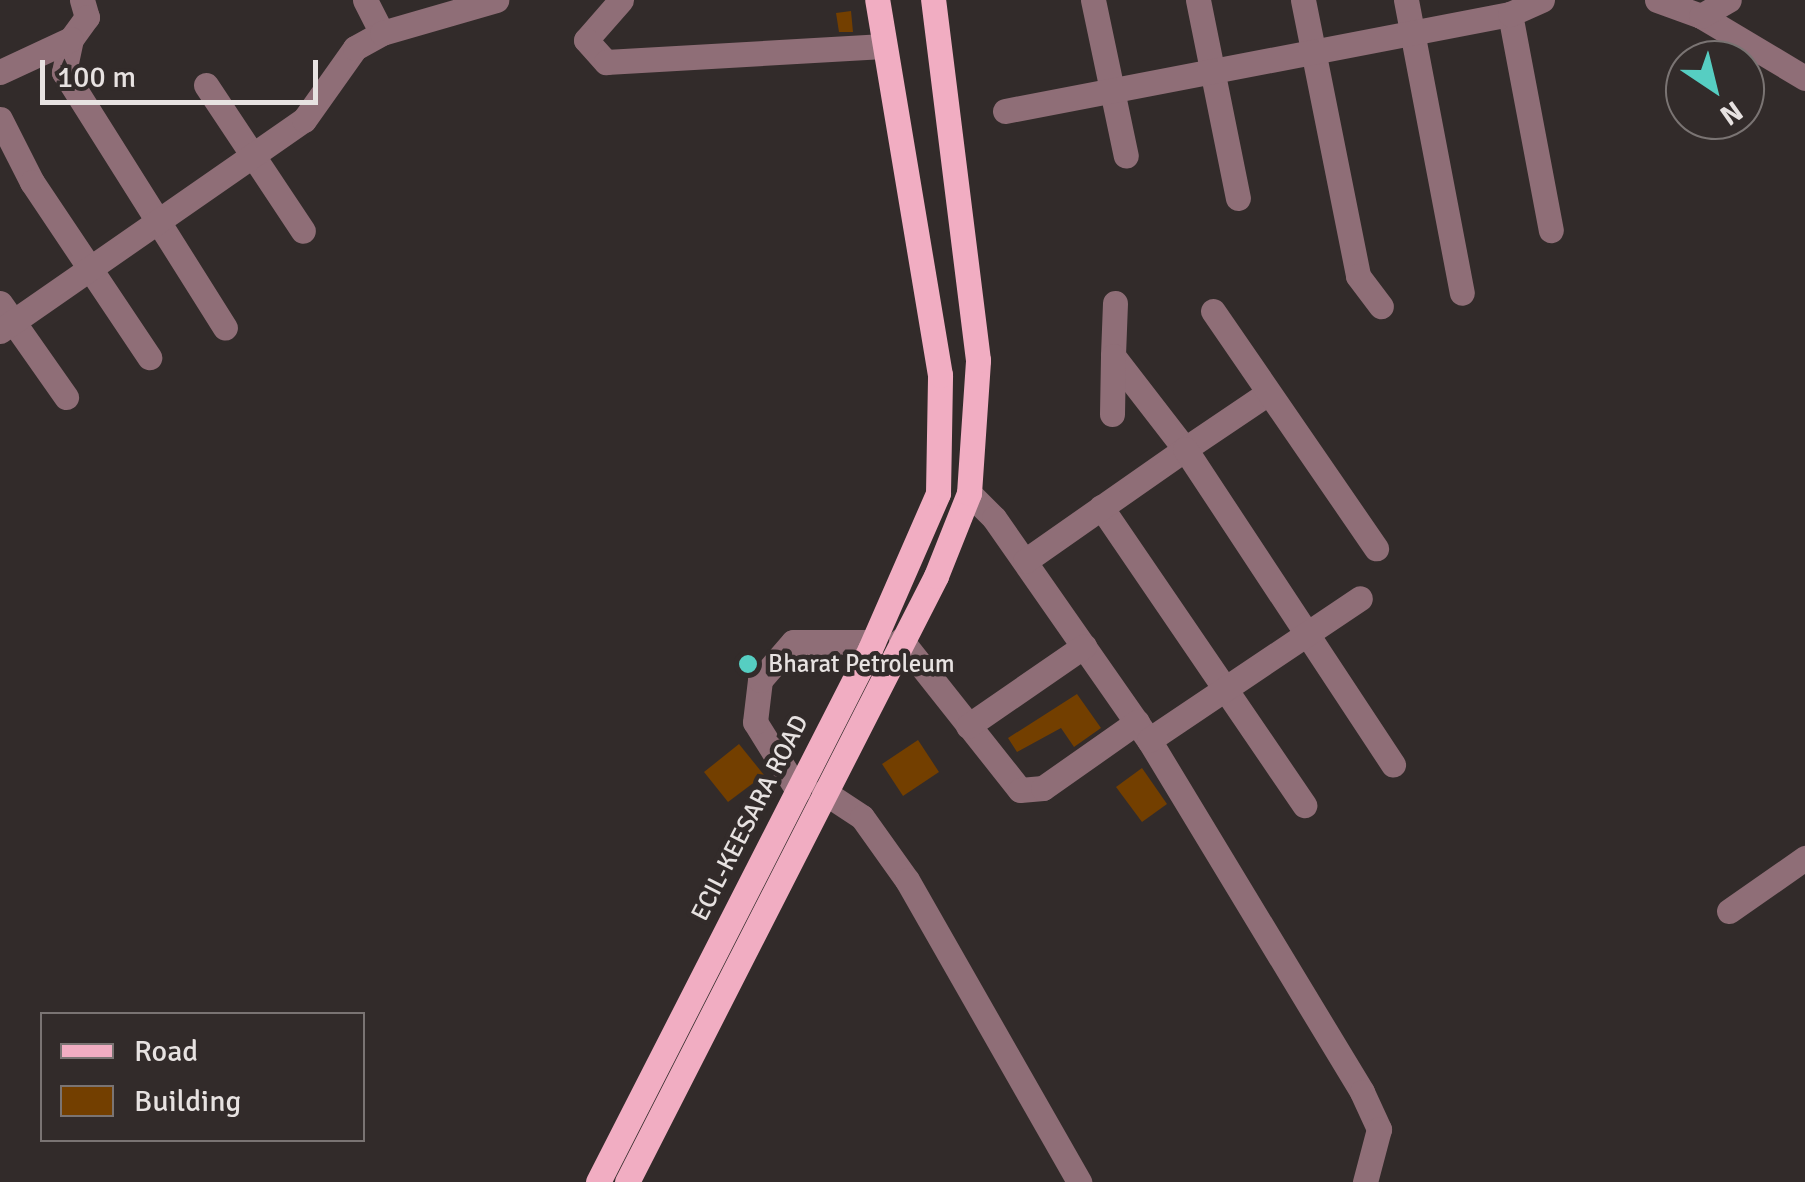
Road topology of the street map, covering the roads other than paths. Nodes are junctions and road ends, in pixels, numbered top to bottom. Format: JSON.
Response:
{"nodes":[{"id":1,"x":82,"y":0,"type":"edge"},
{"id":2,"x":366,"y":0,"type":"edge"},
{"id":3,"x":496,"y":0,"type":"edge"},
{"id":4,"x":622,"y":0,"type":"edge"},
{"id":5,"x":878,"y":0,"type":"edge"},
{"id":6,"x":933,"y":0,"type":"edge"},
{"id":7,"x":1093,"y":0,"type":"edge"},
{"id":8,"x":1198,"y":0,"type":"edge"},
{"id":9,"x":1303,"y":0,"type":"edge"},
{"id":10,"x":1406,"y":0,"type":"edge"},
{"id":11,"x":1542,"y":0,"type":"edge"},
{"id":12,"x":1658,"y":0,"type":"edge"},
{"id":13,"x":1729,"y":0,"type":"edge"},
{"id":14,"x":1510,"y":14,"type":"junction"},
{"id":15,"x":1701,"y":16,"type":"junction"},
{"id":16,"x":382,"y":33,"type":"junction"},
{"id":17,"x":1413,"y":34,"type":"junction"},
{"id":18,"x":70,"y":38,"type":"junction"},
{"id":19,"x":884,"y":46,"type":"junction"},
{"id":20,"x":1314,"y":52,"type":"junction"},
{"id":21,"x":1214,"y":71,"type":"junction"},
{"id":22,"x":0,"y":72,"type":"edge"},
{"id":23,"x":1805,"y":78,"type":"edge"},
{"id":24,"x":206,"y":85,"type":"dead end"},
{"id":25,"x":1111,"y":89,"type":"junction"},
{"id":26,"x":1005,"y":111,"type":"dead end"},
{"id":27,"x":0,"y":119,"type":"edge"},
{"id":28,"x":250,"y":155,"type":"junction"},
{"id":29,"x":1126,"y":156,"type":"dead end"},
{"id":30,"x":1238,"y":198,"type":"dead end"},
{"id":31,"x":154,"y":220,"type":"junction"},
{"id":32,"x":1552,"y":230,"type":"dead end"},
{"id":33,"x":303,"y":231,"type":"dead end"},
{"id":34,"x":87,"y":269,"type":"junction"},
{"id":35,"x":1462,"y":293,"type":"dead end"},
{"id":36,"x":1116,"y":303,"type":"dead end"},
{"id":37,"x":1381,"y":306,"type":"dead end"},
{"id":38,"x":1213,"y":311,"type":"dead end"},
{"id":39,"x":4,"y":319,"type":"edge"},
{"id":40,"x":226,"y":328,"type":"dead end"},
{"id":41,"x":1112,"y":356,"type":"junction"},
{"id":42,"x":149,"y":358,"type":"dead end"},
{"id":43,"x":1268,"y":393,"type":"junction"},
{"id":44,"x":66,"y":397,"type":"dead end"},
{"id":45,"x":1112,"y":414,"type":"dead end"},
{"id":46,"x":1185,"y":449,"type":"junction"},
{"id":47,"x":969,"y":494,"type":"junction"},
{"id":48,"x":1101,"y":507,"type":"junction"},
{"id":49,"x":1376,"y":548,"type":"dead end"},
{"id":50,"x":1025,"y":561,"type":"junction"},
{"id":51,"x":1360,"y":598,"type":"dead end"},
{"id":52,"x":1306,"y":636,"type":"junction"},
{"id":53,"x":902,"y":640,"type":"junction"},
{"id":54,"x":873,"y":642,"type":"junction"},
{"id":55,"x":1084,"y":646,"type":"junction"},
{"id":56,"x":1226,"y":689,"type":"junction"},
{"id":57,"x":968,"y":726,"type":"junction"},
{"id":58,"x":1143,"y":731,"type":"junction"},
{"id":59,"x":1394,"y":765,"type":"dead end"},
{"id":60,"x":798,"y":791,"type":"junction"},
{"id":61,"x":824,"y":792,"type":"junction"},
{"id":62,"x":1304,"y":805,"type":"dead end"},
{"id":63,"x":1805,"y":858,"type":"edge"},
{"id":64,"x":1729,"y":911,"type":"dead end"},
{"id":65,"x":598,"y":1182,"type":"edge"},
{"id":66,"x":627,"y":1182,"type":"edge"},
{"id":67,"x":1080,"y":1182,"type":"edge"},
{"id":68,"x":1366,"y":1182,"type":"edge"}],
"edges":[{"from":1,"to":18,"type":"street"},
{"from":2,"to":16,"type":"street"},
{"from":3,"to":16,"type":"street"},
{"from":4,"to":19,"type":"street"},
{"from":5,"to":19,"type":"main road","name":"ECIL-KEESARA ROAD"},
{"from":6,"to":47,"type":"main road"},
{"from":7,"to":25,"type":"street"},
{"from":8,"to":21,"type":"street"},
{"from":9,"to":20,"type":"street"},
{"from":10,"to":17,"type":"street"},
{"from":11,"to":14,"type":"street"},
{"from":12,"to":15,"type":"street"},
{"from":13,"to":15,"type":"street"},
{"from":14,"to":17,"type":"street"},
{"from":14,"to":32,"type":"street"},
{"from":15,"to":23,"type":"street"},
{"from":16,"to":28,"type":"street"},
{"from":17,"to":20,"type":"street"},
{"from":17,"to":35,"type":"street"},
{"from":18,"to":22,"type":"street"},
{"from":18,"to":31,"type":"street"},
{"from":19,"to":54,"type":"main road","name":"ECIL-KEESARA ROAD"},
{"from":20,"to":21,"type":"street"},
{"from":20,"to":37,"type":"street"},
{"from":21,"to":25,"type":"street"},
{"from":21,"to":30,"type":"street"},
{"from":24,"to":28,"type":"street"},
{"from":25,"to":26,"type":"street"},
{"from":25,"to":29,"type":"street"},
{"from":27,"to":34,"type":"street"},
{"from":28,"to":31,"type":"street"},
{"from":28,"to":33,"type":"street"},
{"from":31,"to":34,"type":"street"},
{"from":31,"to":40,"type":"street"},
{"from":34,"to":39,"type":"street"},
{"from":34,"to":42,"type":"street"},
{"from":36,"to":41,"type":"street"},
{"from":38,"to":43,"type":"street"},
{"from":39,"to":44,"type":"street"},
{"from":41,"to":45,"type":"street"},
{"from":41,"to":46,"type":"street"},
{"from":43,"to":46,"type":"street"},
{"from":43,"to":49,"type":"street"},
{"from":46,"to":48,"type":"street"},
{"from":46,"to":52,"type":"street"},
{"from":47,"to":50,"type":"street"},
{"from":47,"to":53,"type":"main road"},
{"from":48,"to":50,"type":"street"},
{"from":48,"to":56,"type":"street"},
{"from":50,"to":55,"type":"street"},
{"from":51,"to":52,"type":"street"},
{"from":52,"to":56,"type":"street"},
{"from":52,"to":59,"type":"street"},
{"from":53,"to":54,"type":"main road"},
{"from":53,"to":57,"type":"street"},
{"from":53,"to":61,"type":"main road"},
{"from":54,"to":60,"type":"main road","name":"ECIL-KEESARA ROAD"},
{"from":54,"to":60,"type":"street"},
{"from":55,"to":57,"type":"street"},
{"from":55,"to":58,"type":"street"},
{"from":56,"to":58,"type":"street"},
{"from":56,"to":62,"type":"street"},
{"from":57,"to":58,"type":"street"},
{"from":58,"to":68,"type":"street"},
{"from":60,"to":65,"type":"main road","name":"ECIL-KEESARA ROAD"},
{"from":61,"to":66,"type":"main road"},
{"from":61,"to":67,"type":"street"},
{"from":63,"to":64,"type":"street"}]}
